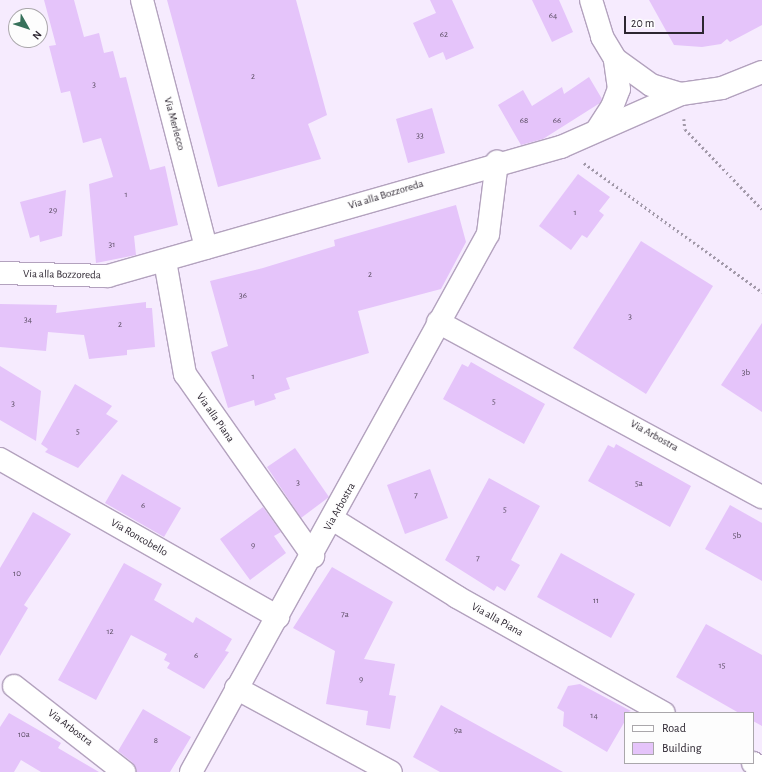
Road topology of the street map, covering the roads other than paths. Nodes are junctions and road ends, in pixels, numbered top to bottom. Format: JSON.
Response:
{"nodes":[{"id":1,"x":142,"y":0,"type":"edge"},
{"id":2,"x":591,"y":0,"type":"edge"},
{"id":3,"x":615,"y":59,"type":"junction"},
{"id":4,"x":762,"y":72,"type":"edge"},
{"id":5,"x":681,"y":94,"type":"junction"},
{"id":6,"x":597,"y":130,"type":"junction"},
{"id":7,"x":497,"y":162,"type":"junction"},
{"id":8,"x":206,"y":248,"type":"junction"},
{"id":9,"x":165,"y":260,"type":"junction"},
{"id":10,"x":0,"y":273,"type":"edge"},
{"id":11,"x":438,"y":322,"type":"junction"},
{"id":12,"x":0,"y":459,"type":"edge"},
{"id":13,"x":762,"y":497,"type":"edge"},
{"id":14,"x":334,"y":520,"type":"junction"},
{"id":15,"x":313,"y":556,"type":"junction"},
{"id":16,"x":278,"y":617,"type":"junction"},
{"id":17,"x":14,"y":686,"type":"dead end"},
{"id":18,"x":236,"y":688,"type":"junction"},
{"id":19,"x":662,"y":712,"type":"edge"},
{"id":20,"x":124,"y":772,"type":"edge"},
{"id":21,"x":191,"y":772,"type":"edge"},
{"id":22,"x":391,"y":772,"type":"edge"}],
"edges":[{"from":1,"to":8,"type":"street","name":"Via Merlecco"},
{"from":2,"to":3,"type":"street"},
{"from":3,"to":5,"type":"street"},
{"from":3,"to":6,"type":"street"},
{"from":4,"to":5,"type":"street","name":"Via alla Bozzoreda"},
{"from":5,"to":6,"type":"street","name":"Via alla Bozzoreda"},
{"from":6,"to":7,"type":"street","name":"Via alla Bozzoreda"},
{"from":7,"to":8,"type":"street","name":"Via alla Bozzoreda"},
{"from":7,"to":11,"type":"street","name":"Via Arbostra"},
{"from":8,"to":9,"type":"street","name":"Via alla Bozzoreda"},
{"from":9,"to":10,"type":"street","name":"Via alla Bozzoreda"},
{"from":9,"to":15,"type":"street","name":"Via alla Piana"},
{"from":11,"to":13,"type":"street","name":"Via Arbostra"},
{"from":11,"to":14,"type":"street","name":"Via Arbostra"},
{"from":12,"to":16,"type":"street","name":"Via Roncobello"},
{"from":14,"to":15,"type":"street","name":"Via Arbostra"},
{"from":14,"to":19,"type":"street","name":"Via alla Piana"},
{"from":15,"to":16,"type":"street","name":"Via Arbostra"},
{"from":16,"to":18,"type":"street","name":"Via Arbostra"},
{"from":17,"to":20,"type":"street","name":"Via Arbostra"},
{"from":18,"to":21,"type":"street","name":"Via Arbostra"},
{"from":18,"to":22,"type":"street"}]}
